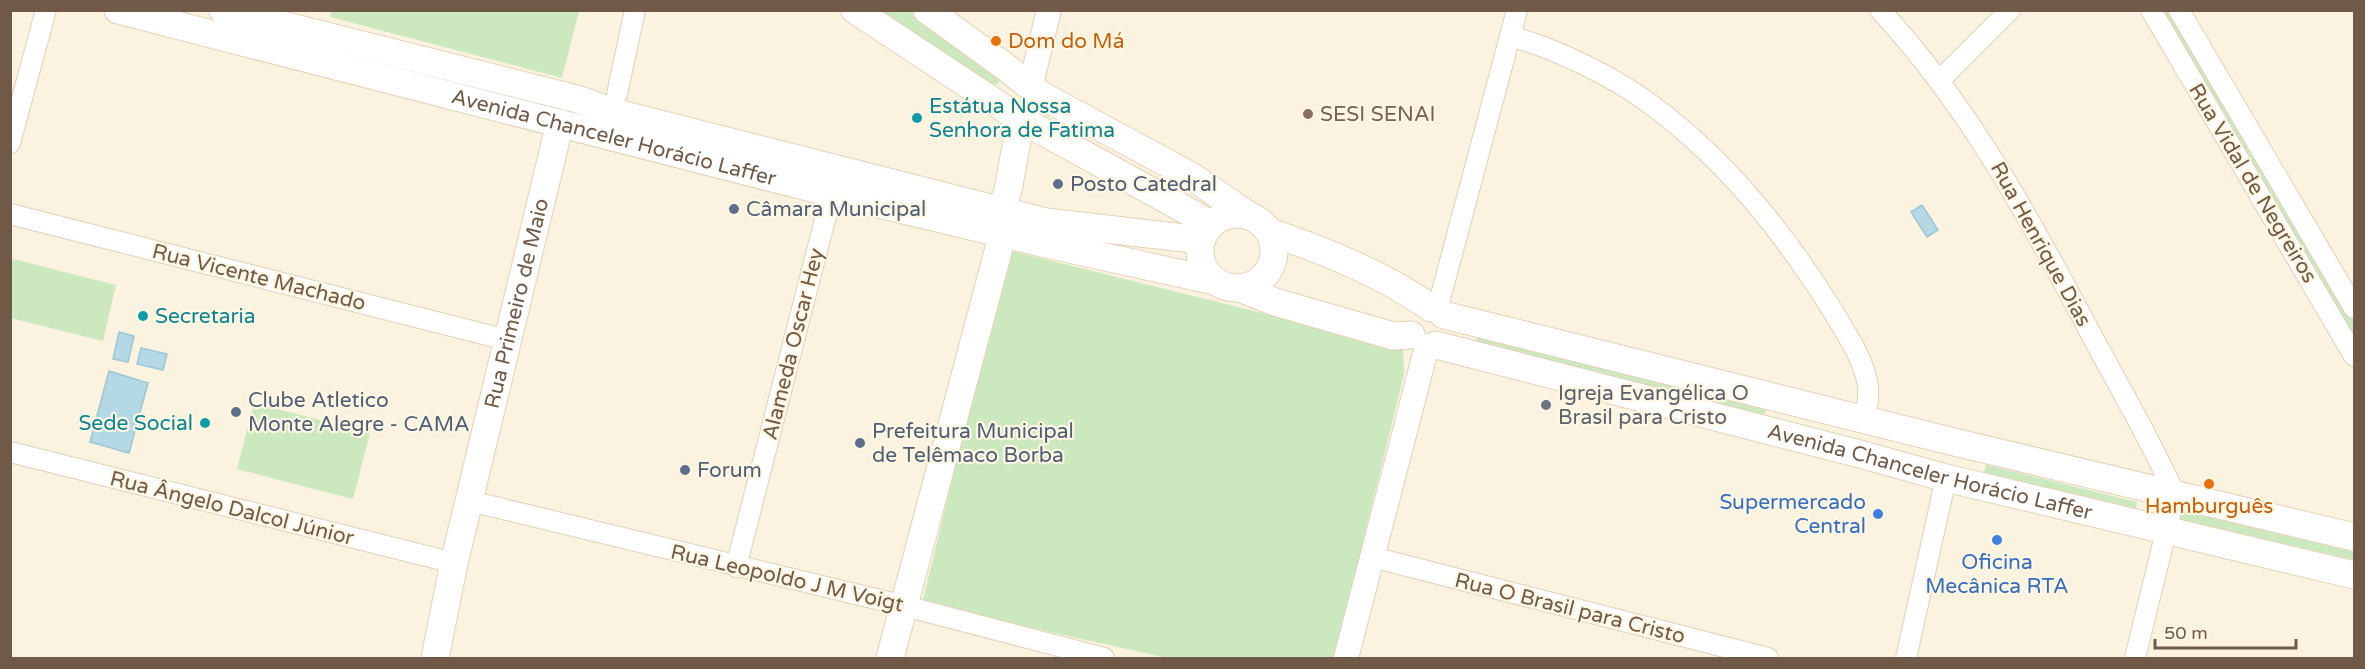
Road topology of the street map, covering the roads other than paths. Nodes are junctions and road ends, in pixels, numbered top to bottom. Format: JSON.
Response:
{"nodes":[{"id":1,"x":46,"y":10,"type":"edge"},
{"id":2,"x":118,"y":10,"type":"edge"},
{"id":3,"x":223,"y":10,"type":"edge"},
{"id":4,"x":635,"y":10,"type":"edge"},
{"id":5,"x":855,"y":10,"type":"edge"},
{"id":6,"x":927,"y":10,"type":"edge"},
{"id":7,"x":1049,"y":10,"type":"edge"},
{"id":8,"x":1517,"y":10,"type":"edge"},
{"id":9,"x":1880,"y":10,"type":"edge"},
{"id":10,"x":2010,"y":10,"type":"edge"},
{"id":11,"x":2151,"y":10,"type":"edge"},
{"id":12,"x":2179,"y":10,"type":"edge"},
{"id":13,"x":275,"y":17,"type":"edge"},
{"id":14,"x":1510,"y":36,"type":"junction"},
{"id":15,"x":1940,"y":80,"type":"junction"},
{"id":16,"x":1030,"y":87,"type":"junction"},
{"id":17,"x":617,"y":94,"type":"dead end"},
{"id":18,"x":569,"y":98,"type":"junction"},
{"id":19,"x":1026,"y":122,"type":"junction"},
{"id":20,"x":560,"y":123,"type":"junction"},
{"id":21,"x":10,"y":143,"type":"edge"},
{"id":22,"x":832,"y":192,"type":"junction"},
{"id":23,"x":10,"y":214,"type":"edge"},
{"id":24,"x":1248,"y":215,"type":"junction"},
{"id":25,"x":1006,"y":219,"type":"junction"},
{"id":26,"x":1206,"y":232,"type":"junction"},
{"id":27,"x":1270,"y":232,"type":"junction"},
{"id":28,"x":1227,"y":285,"type":"junction"},
{"id":29,"x":2355,"y":308,"type":"edge"},
{"id":30,"x":1437,"y":311,"type":"junction"},
{"id":31,"x":507,"y":340,"type":"junction"},
{"id":32,"x":1425,"y":342,"type":"junction"},
{"id":33,"x":2355,"y":356,"type":"edge"},
{"id":34,"x":1864,"y":419,"type":"junction"},
{"id":35,"x":10,"y":452,"type":"edge"},
{"id":36,"x":1946,"y":478,"type":"junction"},
{"id":37,"x":2175,"y":495,"type":"junction"},
{"id":38,"x":470,"y":501,"type":"junction"},
{"id":39,"x":2167,"y":530,"type":"junction"},
{"id":40,"x":2355,"y":537,"type":"edge"},
{"id":41,"x":1372,"y":557,"type":"junction"},
{"id":42,"x":454,"y":563,"type":"junction"},
{"id":43,"x":736,"y":567,"type":"junction"},
{"id":44,"x":2355,"y":575,"type":"edge"},
{"id":45,"x":905,"y":606,"type":"junction"},
{"id":46,"x":435,"y":658,"type":"edge"},
{"id":47,"x":890,"y":658,"type":"edge"},
{"id":48,"x":1104,"y":658,"type":"edge"},
{"id":49,"x":1346,"y":658,"type":"edge"},
{"id":50,"x":1768,"y":658,"type":"edge"},
{"id":51,"x":1906,"y":658,"type":"edge"},
{"id":52,"x":2135,"y":658,"type":"edge"}],
"edges":[{"from":1,"to":21,"type":"street"},
{"from":2,"to":20,"type":"main road","name":"Avenida Chanceler Horácio Laffer"},
{"from":3,"to":13,"type":"main road","name":"Avenida Chanceler Horácio Laffer"},
{"from":4,"to":17,"type":"street"},
{"from":5,"to":19,"type":"main road"},
{"from":6,"to":16,"type":"main road"},
{"from":7,"to":16,"type":"street"},
{"from":8,"to":14,"type":"street"},
{"from":9,"to":15,"type":"street","name":"Rua Henrique Dias"},
{"from":10,"to":15,"type":"street"},
{"from":11,"to":33,"type":"street","name":"Rua Vidal de Negreiros"},
{"from":12,"to":29,"type":"street","name":"Rua Vidal de Negreiros"},
{"from":13,"to":18,"type":"main road","name":"Avenida Chanceler Horácio Laffer"},
{"from":14,"to":30,"type":"street"},
{"from":14,"to":34,"type":"street"},
{"from":15,"to":37,"type":"street","name":"Rua Henrique Dias"},
{"from":16,"to":24,"type":"main road"},
{"from":18,"to":20,"type":"main road","name":"Rua Primeiro de Maio"},
{"from":18,"to":25,"type":"main road","name":"Avenida Chanceler Horácio Laffer"},
{"from":19,"to":25,"type":"main road"},
{"from":19,"to":26,"type":"main road"},
{"from":20,"to":22,"type":"main road","name":"Avenida Chanceler Horácio Laffer"},
{"from":20,"to":31,"type":"main road","name":"Rua Primeiro de Maio"},
{"from":22,"to":25,"type":"main road","name":"Avenida Chanceler Horácio Laffer"},
{"from":22,"to":43,"type":"street","name":"Alameda Oscar Hey"},
{"from":23,"to":31,"type":"street","name":"Rua Vicente Machado"},
{"from":24,"to":26,"type":"main road"},
{"from":24,"to":27,"type":"main road"},
{"from":25,"to":26,"type":"main road","name":"Avenida Chanceler Horácio Laffer"},
{"from":25,"to":28,"type":"main road","name":"Avenida Chanceler Horácio Laffer"},
{"from":25,"to":45,"type":"main road"},
{"from":26,"to":28,"type":"main road"},
{"from":27,"to":28,"type":"main road"},
{"from":27,"to":30,"type":"main road"},
{"from":28,"to":32,"type":"main road","name":"Avenida Chanceler Horácio Laffer"},
{"from":30,"to":32,"type":"main road"},
{"from":30,"to":34,"type":"main road","name":"Avenida Chanceler Horácio Laffer"},
{"from":31,"to":38,"type":"main road","name":"Rua Primeiro de Maio"},
{"from":32,"to":36,"type":"main road","name":"Avenida Chanceler Horácio Laffer"},
{"from":32,"to":41,"type":"street"},
{"from":34,"to":37,"type":"main road","name":"Avenida Chanceler Horácio Laffer"},
{"from":35,"to":42,"type":"street","name":"Rua Ângelo Dalcol Júnior"},
{"from":36,"to":39,"type":"main road","name":"Avenida Chanceler Horácio Laffer"},
{"from":36,"to":51,"type":"street"},
{"from":37,"to":39,"type":"street"},
{"from":37,"to":40,"type":"main road","name":"Avenida Chanceler Horácio Laffer"},
{"from":38,"to":42,"type":"main road","name":"Rua Primeiro de Maio"},
{"from":38,"to":43,"type":"street","name":"Rua Leopoldo J M Voigt"},
{"from":39,"to":44,"type":"main road","name":"Avenida Chanceler Horácio Laffer"},
{"from":39,"to":52,"type":"street"},
{"from":41,"to":49,"type":"street"},
{"from":41,"to":50,"type":"street","name":"Rua O Brasil para Cristo"},
{"from":42,"to":46,"type":"main road","name":"Rua Primeiro de Maio"},
{"from":43,"to":45,"type":"street","name":"Rua Leopoldo J M Voigt"},
{"from":45,"to":47,"type":"main road"},
{"from":45,"to":48,"type":"street","name":"Rua Leopoldo J M Voigt"}]}
